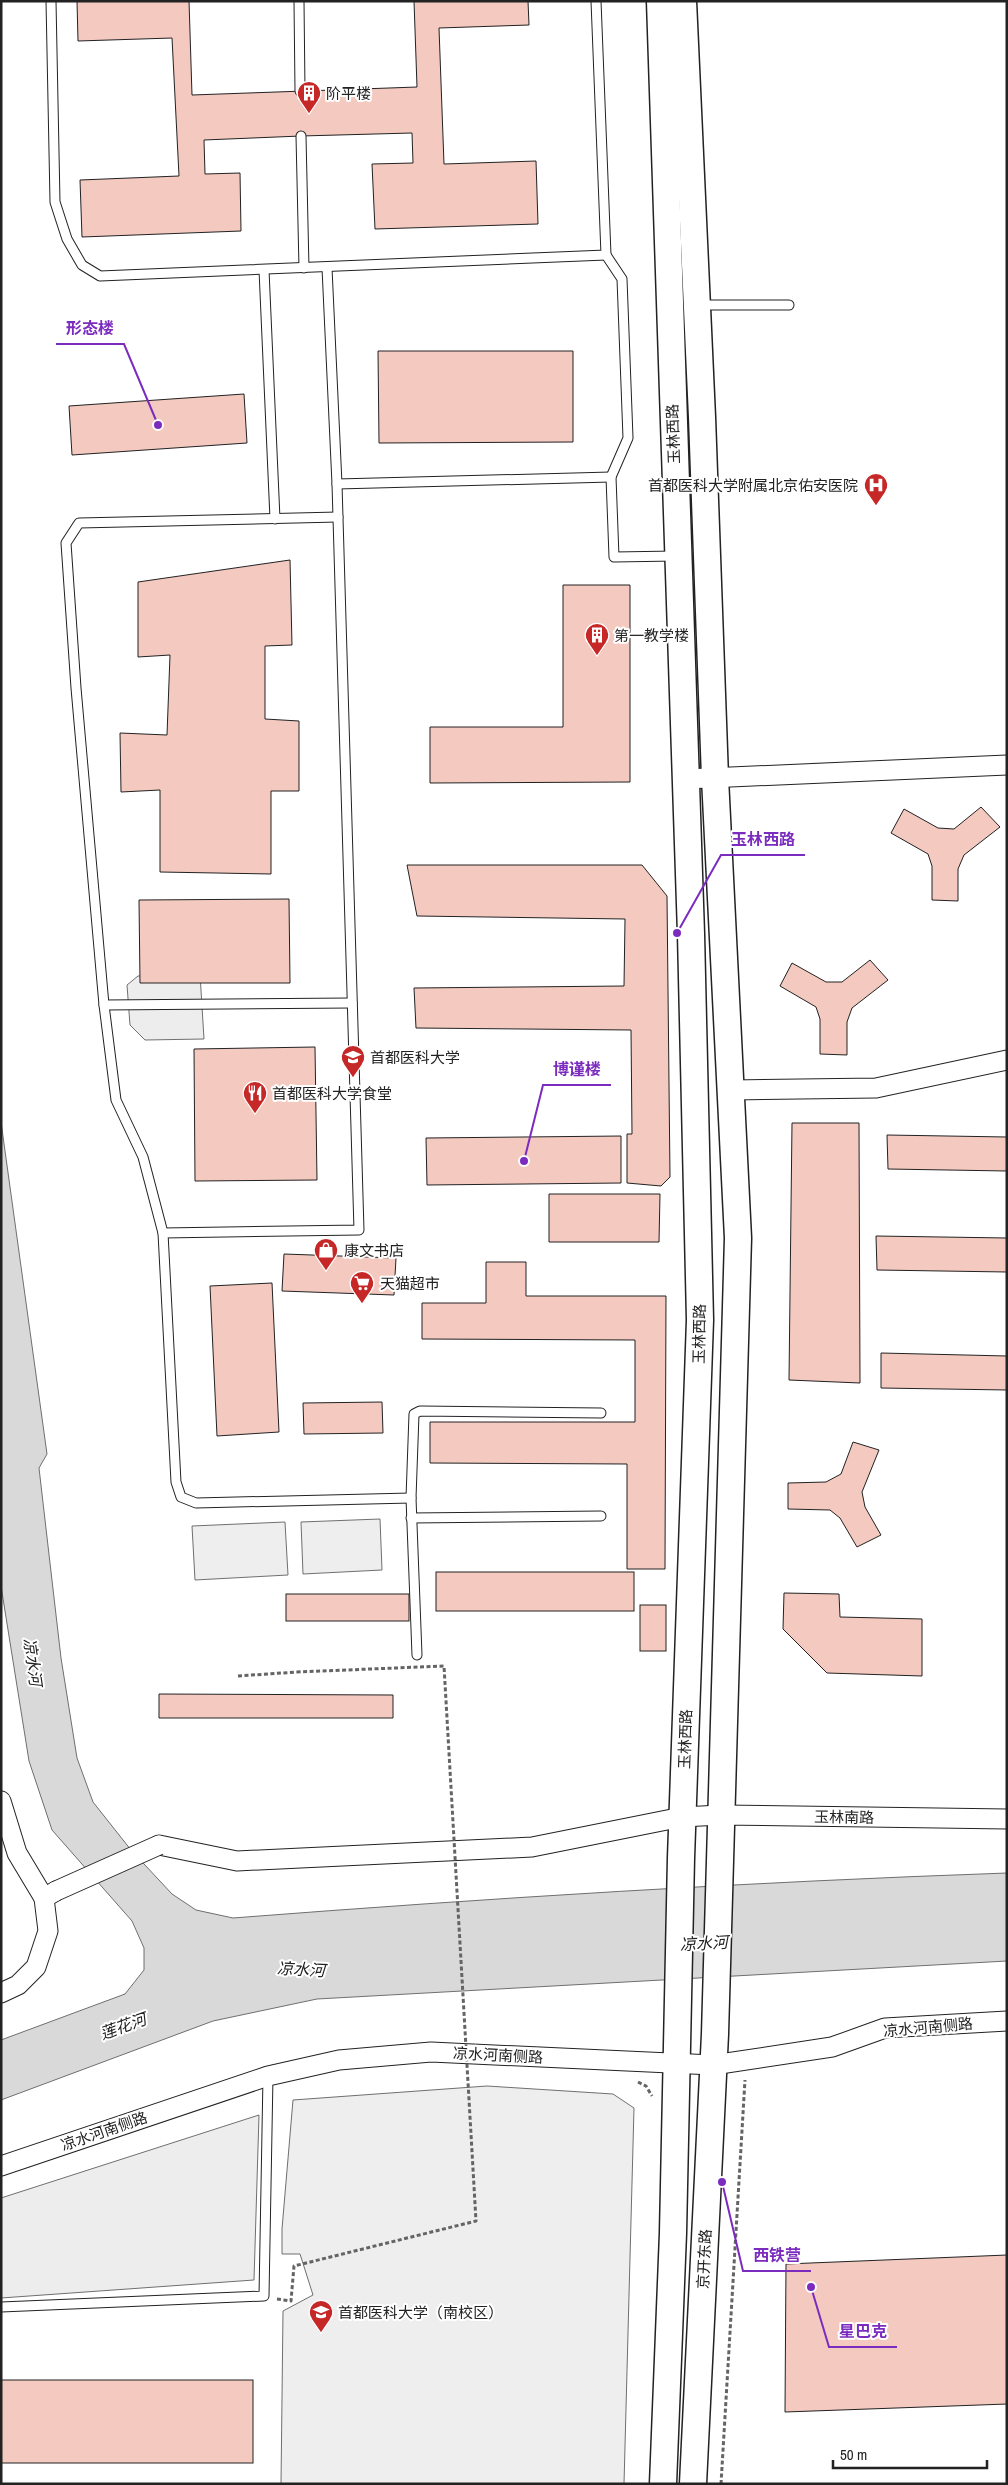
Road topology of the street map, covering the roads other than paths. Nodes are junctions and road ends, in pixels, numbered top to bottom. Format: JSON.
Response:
{"nodes":[{"id":1,"x":51,"y":1,"type":"edge"},
{"id":2,"x":299,"y":1,"type":"edge"},
{"id":3,"x":596,"y":1,"type":"edge"},
{"id":4,"x":660,"y":1,"type":"edge"},
{"id":5,"x":683,"y":1,"type":"edge"},
{"id":6,"x":300,"y":91,"type":"dead end"},
{"id":7,"x":301,"y":136,"type":"dead end"},
{"id":8,"x":606,"y":256,"type":"junction"},
{"id":9,"x":304,"y":268,"type":"junction"},
{"id":10,"x":327,"y":268,"type":"junction"},
{"id":11,"x":264,"y":270,"type":"junction"},
{"id":12,"x":697,"y":305,"type":"junction"},
{"id":13,"x":788,"y":305,"type":"dead end"},
{"id":14,"x":611,"y":477,"type":"junction"},
{"id":15,"x":337,"y":484,"type":"junction"},
{"id":16,"x":338,"y":517,"type":"junction"},
{"id":17,"x":275,"y":519,"type":"junction"},
{"id":18,"x":677,"y":556,"type":"junction"},
{"id":19,"x":1007,"y":765,"type":"edge"},
{"id":20,"x":715,"y":778,"type":"junction"},
{"id":21,"x":686,"y":779,"type":"junction"},
{"id":22,"x":352,"y":1003,"type":"junction"},
{"id":23,"x":104,"y":1005,"type":"junction"},
{"id":24,"x":1007,"y":1060,"type":"edge"},
{"id":25,"x":732,"y":1090,"type":"junction"},
{"id":26,"x":163,"y":1233,"type":"junction"},
{"id":27,"x":601,"y":1413,"type":"dead end"},
{"id":28,"x":411,"y":1498,"type":"junction"},
{"id":29,"x":601,"y":1516,"type":"dead end"},
{"id":30,"x":411,"y":1518,"type":"junction"},
{"id":31,"x":418,"y":1656,"type":"dead end"},
{"id":32,"x":1,"y":1801,"type":"edge"},
{"id":33,"x":721,"y":1815,"type":"junction"},
{"id":34,"x":682,"y":1817,"type":"junction"},
{"id":35,"x":1007,"y":1819,"type":"edge"},
{"id":36,"x":50,"y":1894,"type":"junction"},
{"id":37,"x":1,"y":1993,"type":"edge"},
{"id":38,"x":1007,"y":2021,"type":"edge"},
{"id":39,"x":715,"y":2034,"type":"joint"},
{"id":40,"x":675,"y":2064,"type":"junction"},
{"id":41,"x":713,"y":2065,"type":"junction"},
{"id":42,"x":268,"y":2076,"type":"junction"},
{"id":43,"x":1,"y":2166,"type":"edge"},
{"id":44,"x":1,"y":2307,"type":"edge"},
{"id":45,"x":663,"y":2484,"type":"edge"},
{"id":46,"x":693,"y":2484,"type":"edge"}],
"edges":[{"from":1,"to":11,"type":"lane"},
{"from":2,"to":6,"type":"lane"},
{"from":3,"to":8,"type":"lane"},
{"from":4,"to":18,"type":"street","name":"玉林西路"},
{"from":5,"to":12,"type":"street","name":"玉林西路"},
{"from":7,"to":9,"type":"lane"},
{"from":8,"to":10,"type":"lane"},
{"from":8,"to":14,"type":"lane"},
{"from":9,"to":10,"type":"lane"},
{"from":9,"to":11,"type":"lane"},
{"from":10,"to":15,"type":"lane"},
{"from":11,"to":17,"type":"lane"},
{"from":12,"to":13,"type":"lane"},
{"from":12,"to":20,"type":"street","name":"玉林西路"},
{"from":14,"to":15,"type":"lane"},
{"from":14,"to":18,"type":"lane"},
{"from":15,"to":16,"type":"lane"},
{"from":16,"to":17,"type":"lane"},
{"from":16,"to":22,"type":"lane"},
{"from":17,"to":23,"type":"lane"},
{"from":18,"to":21,"type":"street","name":"玉林西路"},
{"from":19,"to":20,"type":"street"},
{"from":20,"to":21,"type":"street"},
{"from":20,"to":25,"type":"street","name":"玉林西路"},
{"from":21,"to":34,"type":"street","name":"玉林西路"},
{"from":22,"to":23,"type":"lane"},
{"from":22,"to":26,"type":"lane"},
{"from":23,"to":26,"type":"lane"},
{"from":24,"to":25,"type":"street"},
{"from":25,"to":33,"type":"street","name":"玉林西路"},
{"from":26,"to":28,"type":"lane"},
{"from":27,"to":28,"type":"lane"},
{"from":28,"to":30,"type":"lane"},
{"from":29,"to":30,"type":"lane"},
{"from":30,"to":31,"type":"lane"},
{"from":32,"to":36,"type":"street"},
{"from":33,"to":34,"type":"street","name":"玉林南路"},
{"from":33,"to":35,"type":"street","name":"玉林南路"},
{"from":33,"to":39,"type":"street","name":"玉林西路"},
{"from":34,"to":36,"type":"street","name":"玉林南路","bridge":true},
{"from":34,"to":40,"type":"street","name":"玉林西路"},
{"from":36,"to":37,"type":"street"},
{"from":38,"to":41,"type":"street","name":"凉水河南侧路"},
{"from":39,"to":41,"type":"street","name":"京开东路"},
{"from":40,"to":41,"type":"street","name":"凉水河南侧路"},
{"from":40,"to":42,"type":"street","name":"凉水河南侧路"},
{"from":40,"to":45,"type":"street"},
{"from":41,"to":46,"type":"street","name":"京开东路"},
{"from":42,"to":43,"type":"street","name":"凉水河南侧路"},
{"from":42,"to":44,"type":"lane"}]}
